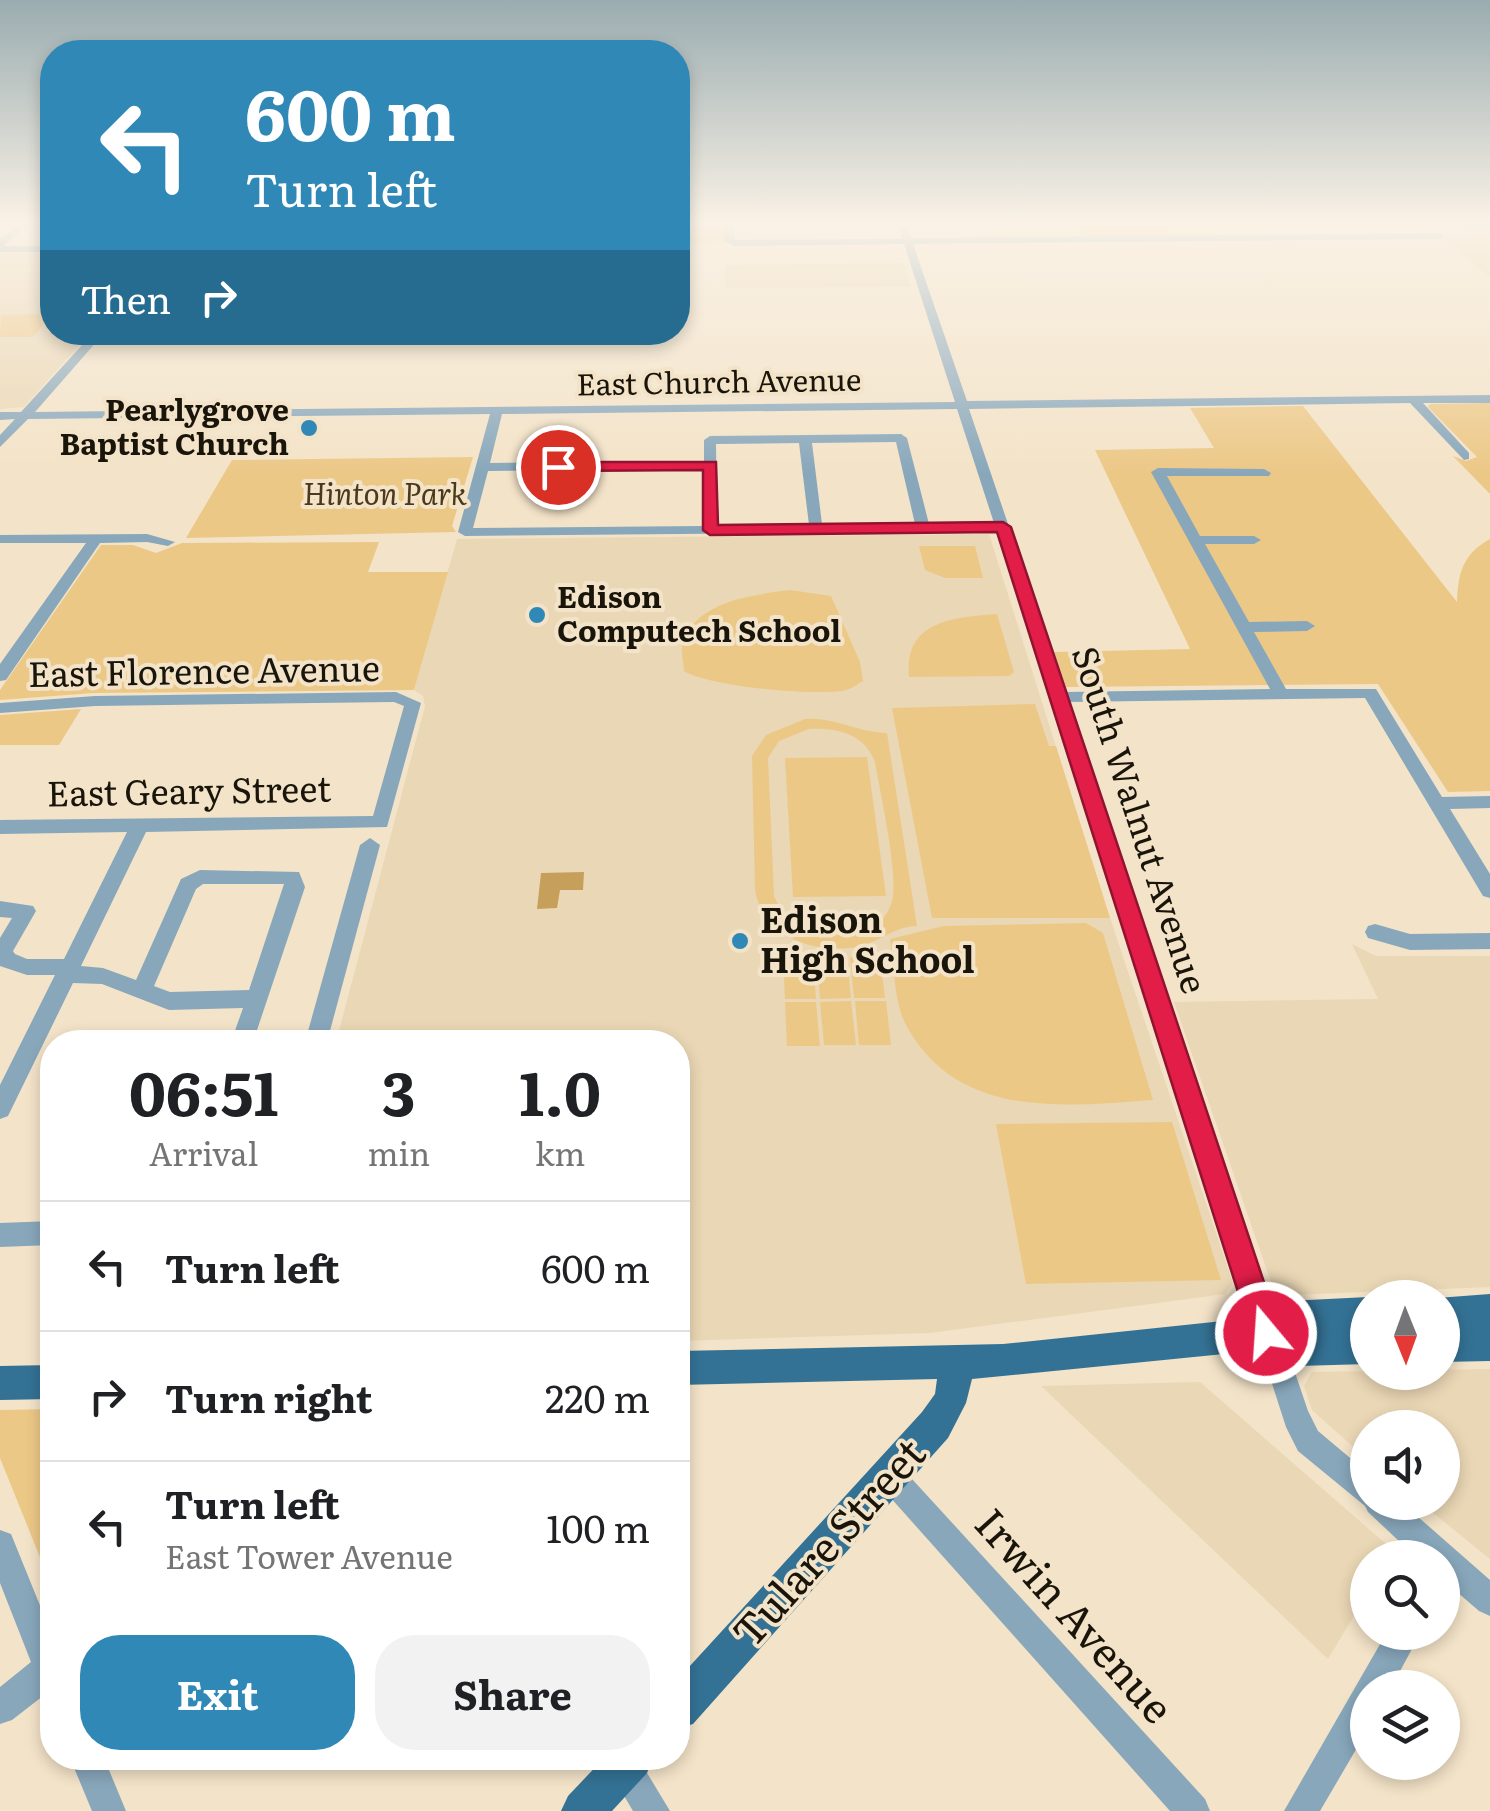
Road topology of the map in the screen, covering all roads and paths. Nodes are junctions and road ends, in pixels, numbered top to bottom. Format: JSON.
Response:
{"nodes":[{"id":1,"x":930,"y":306,"type":"edge"},
{"id":2,"x":88,"y":345,"type":"edge"},
{"id":3,"x":1490,"y":399,"type":"edge"},
{"id":4,"x":1413,"y":400,"type":"junction"},
{"id":5,"x":963,"y":406,"type":"junction"},
{"id":6,"x":497,"y":410,"type":"junction"},
{"id":7,"x":0,"y":414,"type":"edge"},
{"id":8,"x":26,"y":414,"type":"junction"},
{"id":9,"x":805,"y":439,"type":"junction"},
{"id":10,"x":0,"y":443,"type":"edge"},
{"id":11,"x":1464,"y":456,"type":"dead end"},
{"id":12,"x":710,"y":465,"type":"junction"},
{"id":13,"x":482,"y":468,"type":"junction"},
{"id":14,"x":1264,"y":474,"type":"dead end"},
{"id":15,"x":1003,"y":527,"type":"junction"},
{"id":16,"x":923,"y":528,"type":"junction"},
{"id":17,"x":816,"y":529,"type":"junction"},
{"id":18,"x":710,"y":530,"type":"junction"},
{"id":19,"x":96,"y":538,"type":"junction"},
{"id":20,"x":0,"y":539,"type":"edge"},
{"id":21,"x":1196,"y":540,"type":"junction"},
{"id":22,"x":1254,"y":540,"type":"dead end"},
{"id":23,"x":168,"y":542,"type":"dead end"},
{"id":24,"x":1307,"y":626,"type":"dead end"},
{"id":25,"x":1245,"y":627,"type":"junction"},
{"id":26,"x":0,"y":676,"type":"edge"},
{"id":27,"x":1281,"y":694,"type":"junction"},
{"id":28,"x":1059,"y":697,"type":"junction"},
{"id":29,"x":0,"y":708,"type":"edge"},
{"id":30,"x":1490,"y":802,"type":"edge"},
{"id":31,"x":1440,"y":803,"type":"junction"},
{"id":32,"x":380,"y":822,"type":"joint"},
{"id":33,"x":140,"y":825,"type":"junction"},
{"id":34,"x":0,"y":827,"type":"edge"},
{"id":35,"x":370,"y":845,"type":"dead end"},
{"id":36,"x":1490,"y":891,"type":"edge"},
{"id":37,"x":0,"y":908,"type":"edge"},
{"id":38,"x":1375,"y":932,"type":"dead end"},
{"id":39,"x":1490,"y":941,"type":"edge"},
{"id":40,"x":68,"y":971,"type":"junction"},
{"id":41,"x":140,"y":992,"type":"junction"},
{"id":42,"x":257,"y":999,"type":"junction"},
{"id":43,"x":246,"y":1030,"type":"edge"},
{"id":44,"x":319,"y":1030,"type":"edge"},
{"id":45,"x":0,"y":1109,"type":"edge"},
{"id":46,"x":40,"y":1233,"type":"edge"},
{"id":47,"x":0,"y":1235,"type":"edge"},
{"id":48,"x":1490,"y":1310,"type":"edge"},
{"id":49,"x":1460,"y":1311,"type":"edge"},
{"id":50,"x":1350,"y":1315,"type":"edge"},
{"id":51,"x":1266,"y":1333,"type":"junction"},
{"id":52,"x":1490,"y":1344,"type":"edge"},
{"id":53,"x":1460,"y":1345,"type":"edge"},
{"id":54,"x":1350,"y":1348,"type":"edge"},
{"id":55,"x":954,"y":1364,"type":"junction"},
{"id":56,"x":690,"y":1368,"type":"edge"},
{"id":57,"x":40,"y":1382,"type":"edge"},
{"id":58,"x":0,"y":1383,"type":"edge"},
{"id":59,"x":891,"y":1477,"type":"junction"},
{"id":60,"x":1350,"y":1477,"type":"edge"},
{"id":61,"x":1398,"y":1520,"type":"edge"},
{"id":62,"x":1419,"y":1540,"type":"edge"},
{"id":63,"x":0,"y":1545,"type":"edge"},
{"id":64,"x":1460,"y":1576,"type":"edge"},
{"id":65,"x":1490,"y":1600,"type":"edge"},
{"id":66,"x":40,"y":1640,"type":"edge"},
{"id":67,"x":40,"y":1677,"type":"edge"},
{"id":68,"x":690,"y":1696,"type":"edge"},
{"id":69,"x":0,"y":1708,"type":"edge"},
{"id":70,"x":1350,"y":1728,"type":"edge"},
{"id":71,"x":93,"y":1770,"type":"edge"},
{"id":72,"x":621,"y":1770,"type":"edge"},
{"id":73,"x":632,"y":1770,"type":"edge"},
{"id":74,"x":110,"y":1811,"type":"edge"},
{"id":75,"x":583,"y":1811,"type":"edge"},
{"id":76,"x":654,"y":1811,"type":"edge"},
{"id":77,"x":1194,"y":1811,"type":"edge"},
{"id":78,"x":1302,"y":1811,"type":"edge"}],
"edges":[{"from":1,"to":5,"type":"street","name":"South Walnut Avenue"},
{"from":2,"to":8,"type":"street"},
{"from":3,"to":4,"type":"street","name":"East Church Avenue"},
{"from":4,"to":5,"type":"street","name":"East Church Avenue"},
{"from":4,"to":11,"type":"street"},
{"from":5,"to":6,"type":"street","name":"East Church Avenue"},
{"from":5,"to":15,"type":"street","name":"South Walnut Avenue"},
{"from":6,"to":8,"type":"street","name":"East Church Avenue"},
{"from":6,"to":13,"type":"street"},
{"from":7,"to":8,"type":"street","name":"East Church Avenue"},
{"from":8,"to":10,"type":"street"},
{"from":9,"to":12,"type":"street"},
{"from":9,"to":16,"type":"street"},
{"from":9,"to":17,"type":"street"},
{"from":12,"to":13,"type":"street"},
{"from":12,"to":18,"type":"street"},
{"from":13,"to":18,"type":"street"},
{"from":14,"to":21,"type":"street"},
{"from":15,"to":16,"type":"street"},
{"from":15,"to":28,"type":"street","name":"South Walnut Avenue"},
{"from":16,"to":17,"type":"street"},
{"from":17,"to":18,"type":"street"},
{"from":19,"to":20,"type":"street"},
{"from":19,"to":23,"type":"street"},
{"from":19,"to":26,"type":"street"},
{"from":21,"to":22,"type":"street"},
{"from":21,"to":25,"type":"street"},
{"from":24,"to":25,"type":"street"},
{"from":25,"to":27,"type":"street"},
{"from":27,"to":28,"type":"street"},
{"from":27,"to":31,"type":"street"},
{"from":28,"to":51,"type":"street","name":"South Walnut Avenue"},
{"from":29,"to":32,"type":"street","name":"East Florence Avenue"},
{"from":30,"to":31,"type":"street"},
{"from":31,"to":36,"type":"street"},
{"from":32,"to":33,"type":"street","name":"East Geary Street"},
{"from":33,"to":34,"type":"street","name":"East Geary Street"},
{"from":33,"to":40,"type":"street"},
{"from":35,"to":44,"type":"street"},
{"from":37,"to":40,"type":"street"},
{"from":38,"to":39,"type":"street"},
{"from":40,"to":41,"type":"street"},
{"from":40,"to":45,"type":"street"},
{"from":41,"to":42,"type":"street"},
{"from":41,"to":42,"type":"street"},
{"from":42,"to":43,"type":"street"},
{"from":46,"to":47,"type":"street"},
{"from":48,"to":49,"type":"main road"},
{"from":50,"to":51,"type":"main road"},
{"from":51,"to":54,"type":"main road"},
{"from":51,"to":55,"type":"main road"},
{"from":51,"to":60,"type":"street","name":"South Walnut Avenue"},
{"from":52,"to":53,"type":"main road"},
{"from":55,"to":56,"type":"main road"},
{"from":55,"to":59,"type":"main road","name":"Tulare Street"},
{"from":57,"to":58,"type":"main road"},
{"from":59,"to":68,"type":"main road","name":"Tulare Street"},
{"from":59,"to":77,"type":"street","name":"Irwin Avenue"},
{"from":61,"to":62,"type":"street"},
{"from":63,"to":66,"type":"street"},
{"from":64,"to":65,"type":"street"},
{"from":67,"to":69,"type":"street"},
{"from":70,"to":78,"type":"street"},
{"from":71,"to":74,"type":"street"},
{"from":72,"to":75,"type":"main road"},
{"from":73,"to":76,"type":"street"}]}
